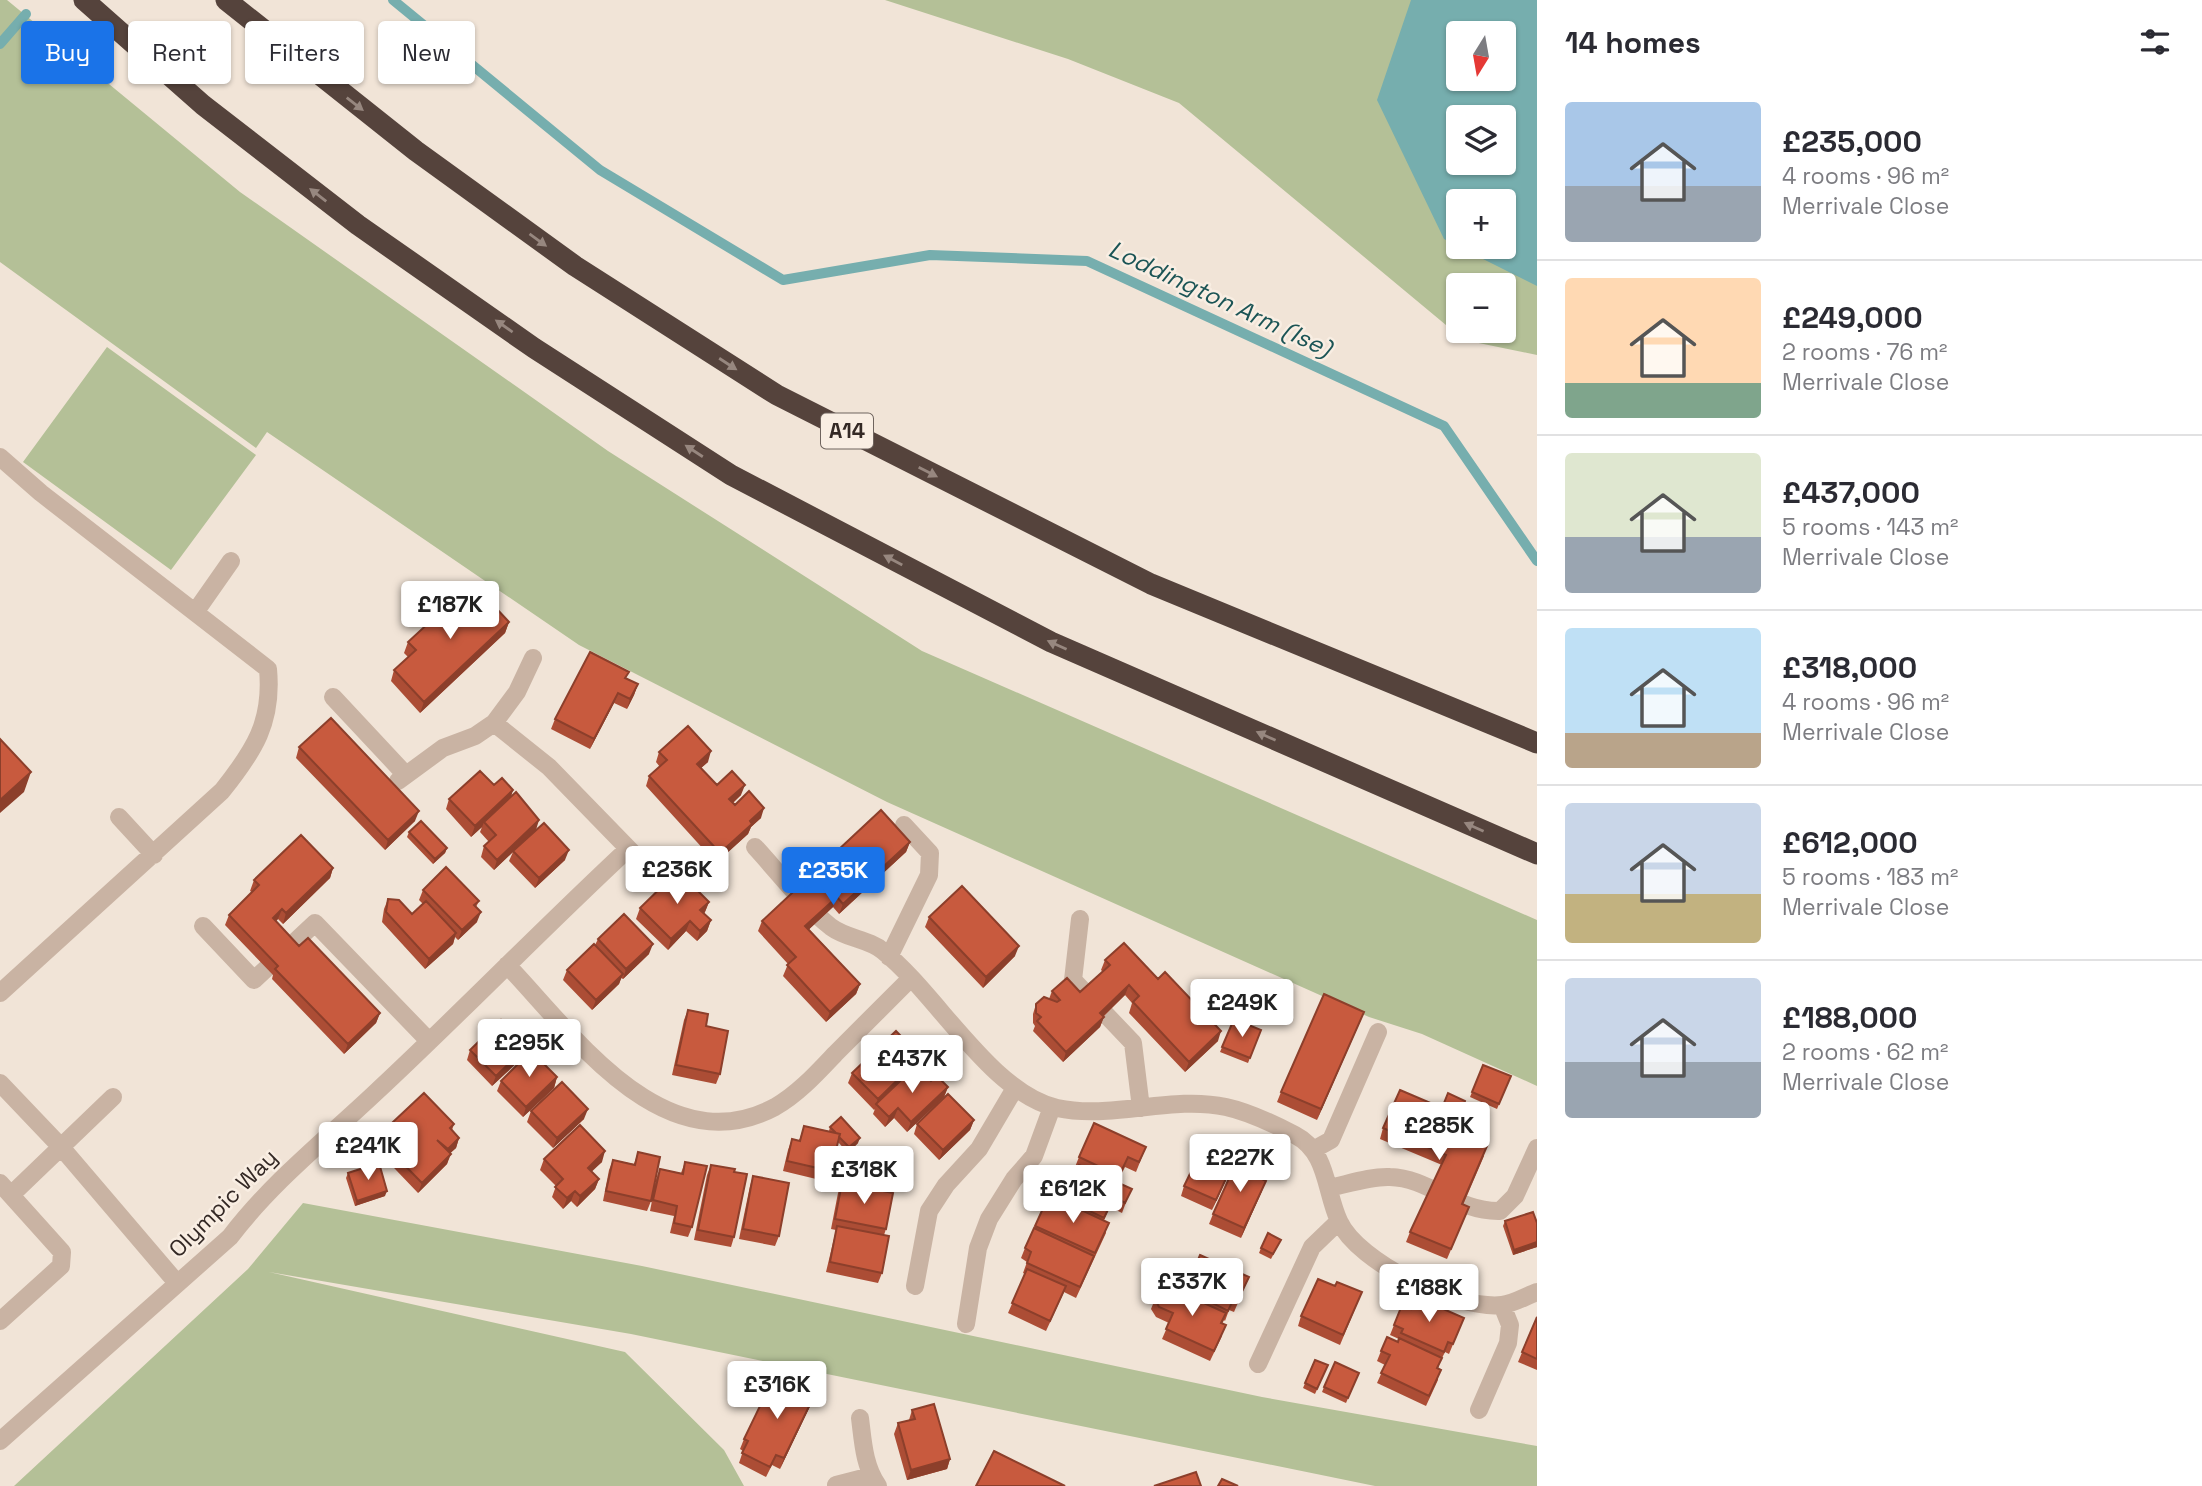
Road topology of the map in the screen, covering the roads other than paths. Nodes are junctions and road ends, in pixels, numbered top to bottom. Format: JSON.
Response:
{"nodes":[{"id":1,"x":85,"y":0,"type":"edge"},
{"id":2,"x":226,"y":0,"type":"edge"},
{"id":3,"x":0,"y":457,"type":"edge"},
{"id":4,"x":231,"y":561,"type":"dead end"},
{"id":5,"x":196,"y":611,"type":"junction"},
{"id":6,"x":533,"y":658,"type":"dead end"},
{"id":7,"x":333,"y":697,"type":"dead end"},
{"id":8,"x":495,"y":723,"type":"junction"},
{"id":9,"x":1537,"y":743,"type":"edge"},
{"id":10,"x":119,"y":817,"type":"dead end"},
{"id":11,"x":904,"y":825,"type":"dead end"},
{"id":12,"x":755,"y":847,"type":"dead end"},
{"id":13,"x":628,"y":849,"type":"junction"},
{"id":14,"x":1537,"y":854,"type":"edge"},
{"id":15,"x":153,"y":855,"type":"junction"},
{"id":16,"x":658,"y":879,"type":"dead end"},
{"id":17,"x":1080,"y":919,"type":"dead end"},
{"id":18,"x":203,"y":926,"type":"dead end"},
{"id":19,"x":886,"y":953,"type":"junction"},
{"id":20,"x":507,"y":965,"type":"junction"},
{"id":21,"x":910,"y":979,"type":"junction"},
{"id":22,"x":0,"y":993,"type":"edge"},
{"id":23,"x":1378,"y":1031,"type":"dead end"},
{"id":24,"x":429,"y":1041,"type":"junction"},
{"id":25,"x":0,"y":1083,"type":"edge"},
{"id":26,"x":1015,"y":1088,"type":"junction"},
{"id":27,"x":113,"y":1097,"type":"dead end"},
{"id":28,"x":1052,"y":1107,"type":"junction"},
{"id":29,"x":1141,"y":1108,"type":"junction"},
{"id":30,"x":61,"y":1147,"type":"junction"},
{"id":31,"x":1537,"y":1148,"type":"edge"},
{"id":32,"x":1313,"y":1150,"type":"junction"},
{"id":33,"x":1329,"y":1188,"type":"junction"},
{"id":34,"x":5,"y":1189,"type":"edge"},
{"id":35,"x":1339,"y":1221,"type":"junction"},
{"id":36,"x":177,"y":1283,"type":"junction"},
{"id":37,"x":915,"y":1286,"type":"dead end"},
{"id":38,"x":1537,"y":1292,"type":"edge"},
{"id":39,"x":1502,"y":1305,"type":"junction"},
{"id":40,"x":0,"y":1321,"type":"edge"},
{"id":41,"x":966,"y":1324,"type":"dead end"},
{"id":42,"x":1258,"y":1364,"type":"dead end"},
{"id":43,"x":1479,"y":1410,"type":"dead end"},
{"id":44,"x":860,"y":1418,"type":"dead end"},
{"id":45,"x":0,"y":1441,"type":"edge"},
{"id":46,"x":874,"y":1481,"type":"edge"},
{"id":47,"x":836,"y":1485,"type":"edge"}],
"edges":[{"from":14,"to":1,"type":"highway","one_way":true},
{"from":2,"to":9,"type":"highway","number":"A14","one_way":true},
{"from":3,"to":5,"type":"street"},
{"from":4,"to":5,"type":"street"},
{"from":5,"to":15,"type":"street"},
{"from":6,"to":8,"type":"street"},
{"from":7,"to":8,"type":"street"},
{"from":8,"to":13,"type":"street"},
{"from":10,"to":15,"type":"street"},
{"from":11,"to":19,"type":"street"},
{"from":12,"to":19,"type":"street"},
{"from":13,"to":16,"type":"street"},
{"from":13,"to":20,"type":"street","name":"Olympic Way"},
{"from":15,"to":22,"type":"street"},
{"from":17,"to":29,"type":"street"},
{"from":18,"to":24,"type":"street"},
{"from":19,"to":21,"type":"street"},
{"from":20,"to":21,"type":"street"},
{"from":20,"to":24,"type":"street","name":"Olympic Way"},
{"from":21,"to":26,"type":"street"},
{"from":23,"to":32,"type":"street"},
{"from":24,"to":36,"type":"street","name":"Olympic Way"},
{"from":25,"to":30,"type":"street"},
{"from":26,"to":28,"type":"street"},
{"from":26,"to":37,"type":"street"},
{"from":27,"to":30,"type":"street"},
{"from":28,"to":29,"type":"street"},
{"from":28,"to":41,"type":"street"},
{"from":29,"to":32,"type":"street"},
{"from":30,"to":34,"type":"street"},
{"from":30,"to":36,"type":"street"},
{"from":31,"to":33,"type":"street"},
{"from":32,"to":33,"type":"street"},
{"from":33,"to":35,"type":"street"},
{"from":34,"to":40,"type":"street"},
{"from":35,"to":39,"type":"street"},
{"from":35,"to":42,"type":"street"},
{"from":36,"to":45,"type":"street","name":"Olympic Way"},
{"from":38,"to":39,"type":"street"},
{"from":39,"to":43,"type":"street"},
{"from":44,"to":46,"type":"street"},
{"from":46,"to":47,"type":"street"}]}
